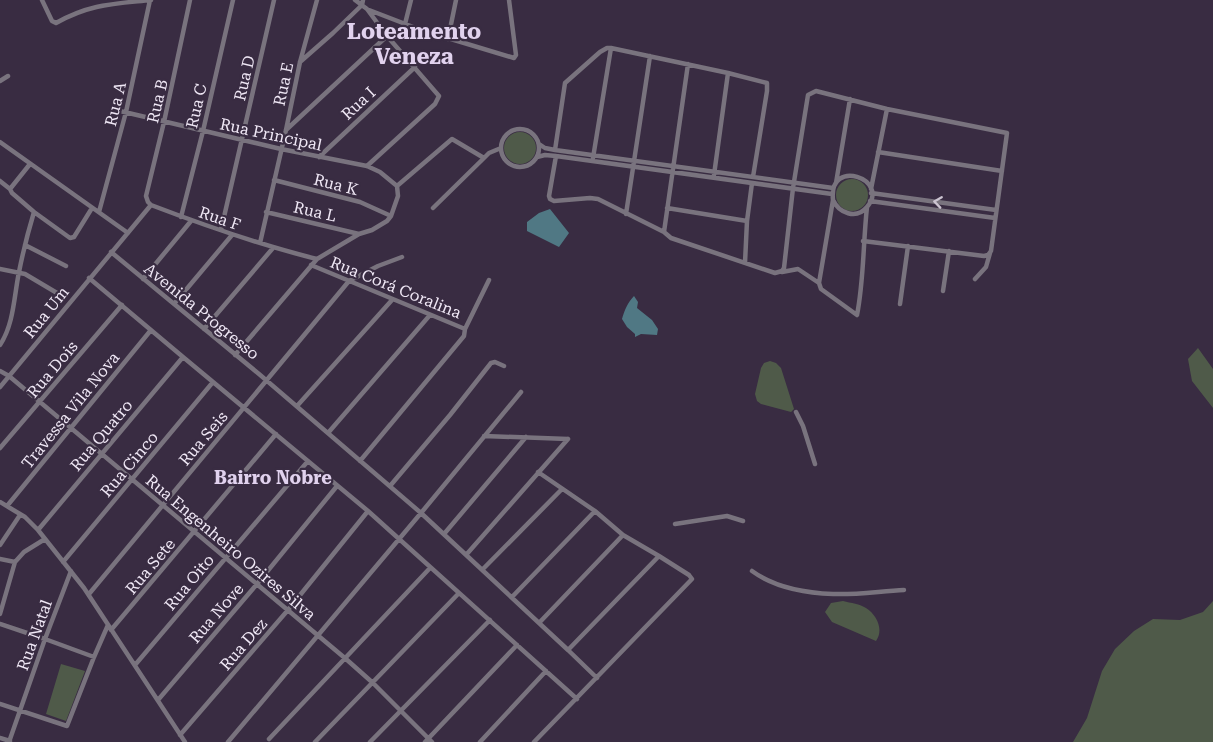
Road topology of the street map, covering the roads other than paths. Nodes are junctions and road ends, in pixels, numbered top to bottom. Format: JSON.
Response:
{"nodes":[{"id":1,"x":42,"y":0,"type":"edge"},
{"id":2,"x":151,"y":0,"type":"edge"},
{"id":3,"x":190,"y":0,"type":"edge"},
{"id":4,"x":233,"y":0,"type":"edge"},
{"id":5,"x":274,"y":0,"type":"edge"},
{"id":6,"x":317,"y":0,"type":"edge"},
{"id":7,"x":355,"y":0,"type":"edge"},
{"id":8,"x":411,"y":0,"type":"edge"},
{"id":9,"x":456,"y":0,"type":"edge"},
{"id":10,"x":509,"y":0,"type":"edge"},
{"id":11,"x":100,"y":2,"type":"edge"},
{"id":12,"x":363,"y":3,"type":"edge"},
{"id":13,"x":367,"y":9,"type":"junction"},
{"id":14,"x":405,"y":24,"type":"junction"},
{"id":15,"x":387,"y":36,"type":"junction"},
{"id":16,"x":448,"y":39,"type":"junction"},
{"id":17,"x":611,"y":48,"type":"junction"},
{"id":18,"x":650,"y":56,"type":"junction"},
{"id":19,"x":300,"y":62,"type":"junction"},
{"id":20,"x":688,"y":64,"type":"junction"},
{"id":21,"x":415,"y":67,"type":"junction"},
{"id":22,"x":728,"y":73,"type":"junction"},
{"id":23,"x":8,"y":76,"type":"dead end"},
{"id":24,"x":0,"y":81,"type":"edge"},
{"id":25,"x":850,"y":99,"type":"junction"},
{"id":26,"x":887,"y":109,"type":"junction"},
{"id":27,"x":123,"y":112,"type":"junction"},
{"id":28,"x":165,"y":122,"type":"junction"},
{"id":29,"x":286,"y":130,"type":"junction"},
{"id":30,"x":203,"y":131,"type":"junction"},
{"id":31,"x":242,"y":140,"type":"junction"},
{"id":32,"x":0,"y":142,"type":"edge"},
{"id":33,"x":539,"y":144,"type":"junction"},
{"id":34,"x":501,"y":148,"type":"junction"},
{"id":35,"x":282,"y":149,"type":"junction"},
{"id":36,"x":878,"y":152,"type":"junction"},
{"id":37,"x":556,"y":153,"type":"junction"},
{"id":38,"x":319,"y":156,"type":"junction"},
{"id":39,"x":537,"y":157,"type":"junction"},
{"id":40,"x":484,"y":158,"type":"junction"},
{"id":41,"x":593,"y":158,"type":"junction"},
{"id":42,"x":30,"y":164,"type":"junction"},
{"id":43,"x":633,"y":164,"type":"junction"},
{"id":44,"x":367,"y":166,"type":"junction"},
{"id":45,"x":673,"y":169,"type":"junction"},
{"id":46,"x":1002,"y":171,"type":"junction"},
{"id":47,"x":714,"y":175,"type":"junction"},
{"id":48,"x":274,"y":180,"type":"junction"},
{"id":49,"x":753,"y":180,"type":"junction"},
{"id":50,"x":0,"y":181,"type":"edge"},
{"id":51,"x":397,"y":186,"type":"junction"},
{"id":52,"x":794,"y":186,"type":"junction"},
{"id":53,"x":10,"y":189,"type":"junction"},
{"id":54,"x":834,"y":191,"type":"junction"},
{"id":55,"x":871,"y":191,"type":"junction"},
{"id":56,"x":869,"y":204,"type":"junction"},
{"id":57,"x":151,"y":205,"type":"junction"},
{"id":58,"x":92,"y":208,"type":"junction"},
{"id":59,"x":433,"y":208,"type":"dead end"},
{"id":60,"x":667,"y":208,"type":"junction"},
{"id":61,"x":996,"y":210,"type":"junction"},
{"id":62,"x":34,"y":212,"type":"junction"},
{"id":63,"x":99,"y":212,"type":"junction"},
{"id":64,"x":266,"y":212,"type":"junction"},
{"id":65,"x":626,"y":214,"type":"junction"},
{"id":66,"x":391,"y":216,"type":"junction"},
{"id":67,"x":181,"y":217,"type":"junction"},
{"id":68,"x":995,"y":218,"type":"junction"},
{"id":69,"x":191,"y":221,"type":"junction"},
{"id":70,"x":747,"y":221,"type":"junction"},
{"id":71,"x":221,"y":230,"type":"junction"},
{"id":72,"x":664,"y":232,"type":"junction"},
{"id":73,"x":128,"y":233,"type":"junction"},
{"id":74,"x":359,"y":234,"type":"junction"},
{"id":75,"x":232,"y":235,"type":"junction"},
{"id":76,"x":863,"y":241,"type":"junction"},
{"id":77,"x":260,"y":243,"type":"junction"},
{"id":78,"x":25,"y":245,"type":"junction"},
{"id":79,"x":908,"y":246,"type":"junction"},
{"id":80,"x":273,"y":248,"type":"junction"},
{"id":81,"x":949,"y":251,"type":"junction"},
{"id":82,"x":111,"y":252,"type":"junction"},
{"id":83,"x":990,"y":253,"type":"junction"},
{"id":84,"x":402,"y":257,"type":"dead end"},
{"id":85,"x":317,"y":259,"type":"junction"},
{"id":86,"x":745,"y":263,"type":"junction"},
{"id":87,"x":311,"y":265,"type":"junction"},
{"id":88,"x":66,"y":266,"type":"dead end"},
{"id":89,"x":0,"y":269,"type":"edge"},
{"id":90,"x":19,"y":272,"type":"junction"},
{"id":91,"x":779,"y":273,"type":"junction"},
{"id":92,"x":89,"y":278,"type":"junction"},
{"id":93,"x":143,"y":279,"type":"junction"},
{"id":94,"x":975,"y":279,"type":"dead end"},
{"id":95,"x":489,"y":280,"type":"dead end"},
{"id":96,"x":349,"y":281,"type":"junction"},
{"id":97,"x":819,"y":283,"type":"junction"},
{"id":98,"x":943,"y":291,"type":"dead end"},
{"id":99,"x":57,"y":292,"type":"dead end"},
{"id":100,"x":392,"y":300,"type":"junction"},
{"id":101,"x":900,"y":303,"type":"dead end"},
{"id":102,"x":174,"y":304,"type":"junction"},
{"id":103,"x":122,"y":305,"type":"junction"},
{"id":104,"x":430,"y":315,"type":"junction"},
{"id":105,"x":204,"y":329,"type":"junction"},
{"id":106,"x":465,"y":329,"type":"junction"},
{"id":107,"x":151,"y":330,"type":"junction"},
{"id":108,"x":0,"y":345,"type":"edge"},
{"id":109,"x":235,"y":355,"type":"junction"},
{"id":110,"x":183,"y":357,"type":"junction"},
{"id":111,"x":504,"y":366,"type":"dead end"},
{"id":112,"x":0,"y":371,"type":"edge"},
{"id":113,"x":9,"y":376,"type":"junction"},
{"id":114,"x":267,"y":381,"type":"junction"},
{"id":115,"x":213,"y":382,"type":"junction"},
{"id":116,"x":0,"y":387,"type":"edge"},
{"id":117,"x":521,"y":392,"type":"dead end"},
{"id":118,"x":40,"y":403,"type":"junction"},
{"id":119,"x":297,"y":406,"type":"junction"},
{"id":120,"x":244,"y":409,"type":"junction"},
{"id":121,"x":796,"y":412,"type":"dead end"},
{"id":122,"x":70,"y":427,"type":"junction"},
{"id":123,"x":328,"y":433,"type":"junction"},
{"id":124,"x":276,"y":434,"type":"junction"},
{"id":125,"x":484,"y":436,"type":"junction"},
{"id":126,"x":526,"y":437,"type":"junction"},
{"id":127,"x":0,"y":448,"type":"edge"},
{"id":128,"x":100,"y":453,"type":"junction"},
{"id":129,"x":308,"y":461,"type":"junction"},
{"id":130,"x":360,"y":461,"type":"junction"},
{"id":131,"x":815,"y":464,"type":"dead end"},
{"id":132,"x":538,"y":472,"type":"junction"},
{"id":133,"x":132,"y":479,"type":"junction"},
{"id":134,"x":337,"y":486,"type":"junction"},
{"id":135,"x":390,"y":486,"type":"junction"},
{"id":136,"x":562,"y":489,"type":"junction"},
{"id":137,"x":0,"y":502,"type":"edge"},
{"id":138,"x":162,"y":505,"type":"junction"},
{"id":139,"x":7,"y":506,"type":"junction"},
{"id":140,"x":368,"y":511,"type":"junction"},
{"id":141,"x":595,"y":511,"type":"junction"},
{"id":142,"x":421,"y":513,"type":"junction"},
{"id":143,"x":20,"y":514,"type":"junction"},
{"id":144,"x":743,"y":521,"type":"dead end"},
{"id":145,"x":675,"y":524,"type":"dead end"},
{"id":146,"x":38,"y":530,"type":"junction"},
{"id":147,"x":194,"y":532,"type":"junction"},
{"id":148,"x":444,"y":534,"type":"junction"},
{"id":149,"x":623,"y":535,"type":"junction"},
{"id":150,"x":45,"y":539,"type":"junction"},
{"id":151,"x":399,"y":539,"type":"junction"},
{"id":152,"x":0,"y":545,"type":"edge"},
{"id":153,"x":466,"y":555,"type":"junction"},
{"id":154,"x":659,"y":556,"type":"junction"},
{"id":155,"x":225,"y":558,"type":"junction"},
{"id":156,"x":0,"y":559,"type":"edge"},
{"id":157,"x":15,"y":562,"type":"junction"},
{"id":158,"x":63,"y":562,"type":"junction"},
{"id":159,"x":430,"y":567,"type":"junction"},
{"id":160,"x":482,"y":570,"type":"junction"},
{"id":161,"x":71,"y":571,"type":"junction"},
{"id":162,"x":752,"y":571,"type":"dead end"},
{"id":163,"x":257,"y":584,"type":"junction"},
{"id":164,"x":904,"y":590,"type":"dead end"},
{"id":165,"x":459,"y":592,"type":"junction"},
{"id":166,"x":89,"y":594,"type":"junction"},
{"id":167,"x":512,"y":597,"type":"junction"},
{"id":168,"x":288,"y":610,"type":"junction"},
{"id":169,"x":0,"y":614,"type":"edge"},
{"id":170,"x":490,"y":620,"type":"junction"},
{"id":171,"x":539,"y":623,"type":"junction"},
{"id":172,"x":0,"y":624,"type":"edge"},
{"id":173,"x":108,"y":625,"type":"junction"},
{"id":174,"x":111,"y":630,"type":"junction"},
{"id":175,"x":317,"y":636,"type":"junction"},
{"id":176,"x":45,"y":639,"type":"junction"},
{"id":177,"x":517,"y":645,"type":"junction"},
{"id":178,"x":568,"y":650,"type":"junction"},
{"id":179,"x":93,"y":657,"type":"junction"},
{"id":180,"x":346,"y":659,"type":"junction"},
{"id":181,"x":135,"y":665,"type":"junction"},
{"id":182,"x":546,"y":671,"type":"junction"},
{"id":183,"x":597,"y":678,"type":"junction"},
{"id":184,"x":373,"y":683,"type":"junction"},
{"id":185,"x":158,"y":699,"type":"junction"},
{"id":186,"x":577,"y":699,"type":"junction"},
{"id":187,"x":0,"y":704,"type":"edge"},
{"id":188,"x":20,"y":711,"type":"junction"},
{"id":189,"x":401,"y":711,"type":"junction"},
{"id":190,"x":180,"y":735,"type":"junction"},
{"id":191,"x":0,"y":738,"type":"edge"},
{"id":192,"x":270,"y":739,"type":"dead end"},
{"id":193,"x":428,"y":741,"type":"edge"},
{"id":194,"x":9,"y":742,"type":"edge"},
{"id":195,"x":185,"y":742,"type":"edge"},
{"id":196,"x":228,"y":742,"type":"edge"},
{"id":197,"x":315,"y":742,"type":"edge"},
{"id":198,"x":370,"y":742,"type":"edge"},
{"id":199,"x":480,"y":742,"type":"edge"},
{"id":200,"x":534,"y":742,"type":"edge"}],
"edges":[{"from":1,"to":11,"type":"street"},
{"from":2,"to":11,"type":"street"},
{"from":2,"to":27,"type":"street","name":"Rua A"},
{"from":3,"to":28,"type":"street","name":"Rua B"},
{"from":4,"to":30,"type":"street","name":"Rua C"},
{"from":5,"to":31,"type":"street","name":"Rua D"},
{"from":6,"to":19,"type":"street","name":"Rua E"},
{"from":7,"to":12,"type":"street"},
{"from":8,"to":14,"type":"street"},
{"from":9,"to":16,"type":"street"},
{"from":10,"to":16,"type":"street"},
{"from":12,"to":13,"type":"street"},
{"from":12,"to":19,"type":"street"},
{"from":13,"to":14,"type":"street"},
{"from":13,"to":15,"type":"street"},
{"from":14,"to":16,"type":"street"},
{"from":15,"to":21,"type":"street"},
{"from":15,"to":29,"type":"street"},
{"from":17,"to":18,"type":"street"},
{"from":17,"to":37,"type":"street"},
{"from":17,"to":41,"type":"street"},
{"from":18,"to":20,"type":"street"},
{"from":18,"to":43,"type":"street"},
{"from":19,"to":29,"type":"street","name":"Rua E"},
{"from":20,"to":22,"type":"street"},
{"from":20,"to":45,"type":"street"},
{"from":21,"to":38,"type":"street","name":"Rua I"},
{"from":21,"to":44,"type":"street"},
{"from":22,"to":47,"type":"street"},
{"from":22,"to":49,"type":"street"},
{"from":23,"to":24,"type":"street"},
{"from":25,"to":26,"type":"street"},
{"from":25,"to":52,"type":"street"},
{"from":25,"to":54,"type":"street"},
{"from":26,"to":36,"type":"street"},
{"from":26,"to":46,"type":"street"},
{"from":27,"to":28,"type":"street","name":"Rua Principal"},
{"from":27,"to":63,"type":"street","name":"Rua A"},
{"from":28,"to":30,"type":"street","name":"Rua Principal"},
{"from":28,"to":57,"type":"street","name":"Rua B"},
{"from":29,"to":35,"type":"street","name":"Rua E"},
{"from":30,"to":31,"type":"street","name":"Rua Principal"},
{"from":30,"to":67,"type":"street","name":"Rua C"},
{"from":31,"to":35,"type":"street","name":"Rua Principal"},
{"from":31,"to":71,"type":"street","name":"Rua D"},
{"from":32,"to":42,"type":"street"},
{"from":33,"to":34,"type":"street"},
{"from":33,"to":37,"type":"street"},
{"from":33,"to":39,"type":"street"},
{"from":34,"to":39,"type":"street"},
{"from":34,"to":40,"type":"street"},
{"from":35,"to":38,"type":"street","name":"Rua Principal"},
{"from":35,"to":48,"type":"street","name":"Rua E"},
{"from":36,"to":46,"type":"street"},
{"from":36,"to":55,"type":"street"},
{"from":37,"to":39,"type":"street"},
{"from":37,"to":41,"type":"street"},
{"from":37,"to":65,"type":"street"},
{"from":38,"to":44,"type":"street","name":"Rua Principal"},
{"from":40,"to":51,"type":"street"},
{"from":40,"to":59,"type":"street"},
{"from":41,"to":43,"type":"street"},
{"from":42,"to":53,"type":"street"},
{"from":42,"to":58,"type":"street"},
{"from":43,"to":45,"type":"street"},
{"from":43,"to":65,"type":"street"},
{"from":44,"to":51,"type":"street","name":"Rua Principal"},
{"from":45,"to":47,"type":"street"},
{"from":45,"to":60,"type":"street"},
{"from":46,"to":61,"type":"street"},
{"from":47,"to":49,"type":"street"},
{"from":48,"to":64,"type":"street","name":"Rua E"},
{"from":48,"to":66,"type":"street","name":"Rua K"},
{"from":49,"to":52,"type":"street"},
{"from":49,"to":70,"type":"street"},
{"from":50,"to":53,"type":"street"},
{"from":51,"to":66,"type":"street"},
{"from":52,"to":54,"type":"street"},
{"from":52,"to":91,"type":"street"},
{"from":53,"to":62,"type":"street"},
{"from":54,"to":55,"type":"street"},
{"from":54,"to":56,"type":"street"},
{"from":54,"to":97,"type":"street"},
{"from":55,"to":56,"type":"street"},
{"from":61,"to":55,"type":"street","one_way":true},
{"from":56,"to":68,"type":"street"},
{"from":56,"to":76,"type":"street"},
{"from":57,"to":67,"type":"street","name":"Rua F"},
{"from":57,"to":73,"type":"street"},
{"from":58,"to":62,"type":"street"},
{"from":58,"to":63,"type":"street"},
{"from":60,"to":70,"type":"street"},
{"from":60,"to":72,"type":"street"},
{"from":61,"to":68,"type":"street"},
{"from":62,"to":78,"type":"street"},
{"from":63,"to":73,"type":"street"},
{"from":64,"to":74,"type":"street","name":"Rua L"},
{"from":64,"to":77,"type":"street","name":"Rua E"},
{"from":65,"to":72,"type":"street"},
{"from":66,"to":74,"type":"street"},
{"from":67,"to":69,"type":"street","name":"Rua F"},
{"from":68,"to":83,"type":"street"},
{"from":69,"to":71,"type":"street","name":"Rua F"},
{"from":69,"to":93,"type":"street"},
{"from":70,"to":86,"type":"street"},
{"from":71,"to":75,"type":"street","name":"Rua F"},
{"from":72,"to":86,"type":"street"},
{"from":73,"to":82,"type":"street","name":"Rua Um"},
{"from":74,"to":85,"type":"street"},
{"from":75,"to":77,"type":"street","name":"Rua F"},
{"from":75,"to":102,"type":"street"},
{"from":76,"to":79,"type":"street"},
{"from":76,"to":97,"type":"street"},
{"from":77,"to":80,"type":"street","name":"Rua F"},
{"from":78,"to":88,"type":"street"},
{"from":78,"to":90,"type":"street"},
{"from":79,"to":81,"type":"street"},
{"from":79,"to":101,"type":"street"},
{"from":80,"to":85,"type":"street","name":"Rua F"},
{"from":80,"to":105,"type":"street"},
{"from":81,"to":83,"type":"street"},
{"from":81,"to":98,"type":"street"},
{"from":82,"to":92,"type":"street","name":"Rua Um"},
{"from":82,"to":93,"type":"street","name":"Avenida Progresso"},
{"from":83,"to":94,"type":"street"},
{"from":84,"to":96,"type":"street"},
{"from":85,"to":87,"type":"street"},
{"from":86,"to":91,"type":"street"},
{"from":87,"to":96,"type":"street","name":"Rua Corá Coralina"},
{"from":87,"to":109,"type":"street"},
{"from":89,"to":90,"type":"street"},
{"from":90,"to":99,"type":"street"},
{"from":90,"to":108,"type":"street"},
{"from":91,"to":97,"type":"street"},
{"from":92,"to":103,"type":"street"},
{"from":92,"to":113,"type":"street","name":"Rua Um"},
{"from":93,"to":102,"type":"street","name":"Avenida Progresso"},
{"from":95,"to":106,"type":"street"},
{"from":96,"to":100,"type":"street","name":"Rua Corá Coralina"},
{"from":96,"to":114,"type":"street","name":"Rua Seis"},
{"from":100,"to":104,"type":"street","name":"Rua Corá Coralina"},
{"from":100,"to":119,"type":"street"},
{"from":102,"to":105,"type":"street","name":"Avenida Progresso"},
{"from":103,"to":107,"type":"street"},
{"from":103,"to":118,"type":"street","name":"Rua Dois"},
{"from":104,"to":106,"type":"street","name":"Rua Corá Coralina"},
{"from":104,"to":123,"type":"street"},
{"from":105,"to":109,"type":"street","name":"Avenida Progresso"},
{"from":106,"to":130,"type":"street","name":"Rua Corá Coralina"},
{"from":107,"to":110,"type":"street"},
{"from":107,"to":122,"type":"street","name":"Travessa Vila Nova"},
{"from":109,"to":114,"type":"street","name":"Avenida Progresso"},
{"from":110,"to":115,"type":"street"},
{"from":110,"to":128,"type":"street","name":"Rua Quatro"},
{"from":111,"to":135,"type":"street"},
{"from":112,"to":113,"type":"street","name":"Rua Engenheiro Ozires Silva"},
{"from":113,"to":116,"type":"street","name":"Rua Um"},
{"from":113,"to":118,"type":"street","name":"Rua Engenheiro Ozires Silva"},
{"from":114,"to":119,"type":"street","name":"Avenida Progresso"},
{"from":114,"to":120,"type":"street","name":"Rua Seis"},
{"from":115,"to":120,"type":"street"},
{"from":115,"to":133,"type":"street","name":"Rua Cinco"},
{"from":117,"to":125,"type":"street"},
{"from":118,"to":122,"type":"street","name":"Rua Engenheiro Ozires Silva"},
{"from":118,"to":127,"type":"street","name":"Rua Dois"},
{"from":119,"to":123,"type":"street","name":"Avenida Progresso"},
{"from":120,"to":124,"type":"street"},
{"from":120,"to":138,"type":"street","name":"Rua Seis"},
{"from":121,"to":131,"type":"street"},
{"from":122,"to":128,"type":"street","name":"Rua Engenheiro Ozires Silva"},
{"from":122,"to":139,"type":"street","name":"Travessa Vila Nova"},
{"from":123,"to":130,"type":"street","name":"Avenida Progresso"},
{"from":124,"to":129,"type":"street"},
{"from":124,"to":147,"type":"street","name":"Rua Sete"},
{"from":125,"to":126,"type":"street"},
{"from":125,"to":142,"type":"street"},
{"from":126,"to":132,"type":"street"},
{"from":126,"to":148,"type":"street"},
{"from":128,"to":133,"type":"street","name":"Rua Engenheiro Ozires Silva"},
{"from":128,"to":146,"type":"street","name":"Rua Quatro"},
{"from":129,"to":134,"type":"street"},
{"from":129,"to":155,"type":"street","name":"Rua Oito"},
{"from":130,"to":135,"type":"street","name":"Avenida Progresso"},
{"from":132,"to":136,"type":"street"},
{"from":132,"to":153,"type":"street"},
{"from":133,"to":138,"type":"street","name":"Rua Engenheiro Ozires Silva"},
{"from":133,"to":158,"type":"street","name":"Rua Cinco"},
{"from":134,"to":140,"type":"street"},
{"from":134,"to":163,"type":"street","name":"Rua Nove"},
{"from":135,"to":142,"type":"street","name":"Avenida Progresso"},
{"from":136,"to":141,"type":"street"},
{"from":136,"to":160,"type":"street"},
{"from":137,"to":139,"type":"street"},
{"from":138,"to":147,"type":"street","name":"Rua Engenheiro Ozires Silva"},
{"from":138,"to":166,"type":"street","name":"Rua Seis"},
{"from":139,"to":143,"type":"street"},
{"from":140,"to":151,"type":"street"},
{"from":140,"to":168,"type":"street","name":"Rua Dez"},
{"from":141,"to":149,"type":"street"},
{"from":141,"to":167,"type":"street"},
{"from":142,"to":148,"type":"street","name":"Avenida Progresso"},
{"from":142,"to":151,"type":"street"},
{"from":143,"to":146,"type":"street"},
{"from":143,"to":152,"type":"street"},
{"from":144,"to":145,"type":"street"},
{"from":146,"to":150,"type":"street"},
{"from":147,"to":155,"type":"street","name":"Rua Engenheiro Ozires Silva"},
{"from":147,"to":174,"type":"street","name":"Rua Sete"},
{"from":148,"to":153,"type":"street","name":"Avenida Progresso"},
{"from":149,"to":154,"type":"street"},
{"from":149,"to":171,"type":"street"},
{"from":150,"to":157,"type":"street"},
{"from":150,"to":158,"type":"street"},
{"from":151,"to":159,"type":"street"},
{"from":151,"to":175,"type":"street"},
{"from":153,"to":160,"type":"street","name":"Avenida Progresso"},
{"from":154,"to":178,"type":"street"},
{"from":154,"to":183,"type":"street"},
{"from":155,"to":163,"type":"street","name":"Rua Engenheiro Ozires Silva"},
{"from":155,"to":181,"type":"street","name":"Rua Oito"},
{"from":156,"to":157,"type":"street"},
{"from":157,"to":169,"type":"street"},
{"from":158,"to":161,"type":"street"},
{"from":159,"to":165,"type":"street"},
{"from":159,"to":180,"type":"street"},
{"from":160,"to":167,"type":"street","name":"Avenida Progresso"},
{"from":161,"to":166,"type":"street"},
{"from":161,"to":176,"type":"street","name":"Rua Natal"},
{"from":162,"to":164,"type":"street"},
{"from":163,"to":168,"type":"street","name":"Rua Engenheiro Ozires Silva"},
{"from":163,"to":185,"type":"street","name":"Rua Nove"},
{"from":165,"to":170,"type":"street"},
{"from":165,"to":184,"type":"street"},
{"from":166,"to":173,"type":"street"},
{"from":167,"to":171,"type":"street","name":"Avenida Progresso"},
{"from":168,"to":175,"type":"street","name":"Rua Engenheiro Ozires Silva"},
{"from":168,"to":190,"type":"street","name":"Rua Dez"},
{"from":170,"to":177,"type":"street"},
{"from":170,"to":189,"type":"street"},
{"from":171,"to":178,"type":"street","name":"Avenida Progresso"},
{"from":172,"to":176,"type":"street"},
{"from":173,"to":174,"type":"street"},
{"from":173,"to":179,"type":"street"},
{"from":174,"to":181,"type":"street"},
{"from":175,"to":180,"type":"street","name":"Rua Engenheiro Ozires Silva"},
{"from":175,"to":196,"type":"street"},
{"from":176,"to":179,"type":"street"},
{"from":176,"to":188,"type":"street","name":"Rua Natal"},
{"from":177,"to":182,"type":"street"},
{"from":177,"to":193,"type":"street"},
{"from":178,"to":183,"type":"street","name":"Avenida Progresso"},
{"from":179,"to":188,"type":"street"},
{"from":180,"to":184,"type":"street","name":"Rua Engenheiro Ozires Silva"},
{"from":180,"to":192,"type":"street"},
{"from":181,"to":185,"type":"street"},
{"from":182,"to":186,"type":"street"},
{"from":182,"to":199,"type":"street"},
{"from":183,"to":186,"type":"street"},
{"from":184,"to":189,"type":"street","name":"Rua Engenheiro Ozires Silva"},
{"from":184,"to":197,"type":"street"},
{"from":185,"to":190,"type":"street"},
{"from":186,"to":200,"type":"street"},
{"from":187,"to":188,"type":"street"},
{"from":188,"to":194,"type":"street","name":"Rua Natal"},
{"from":189,"to":193,"type":"street","name":"Rua Engenheiro Ozires Silva"},
{"from":189,"to":198,"type":"street"},
{"from":190,"to":195,"type":"street"},
{"from":191,"to":194,"type":"street"}]}
